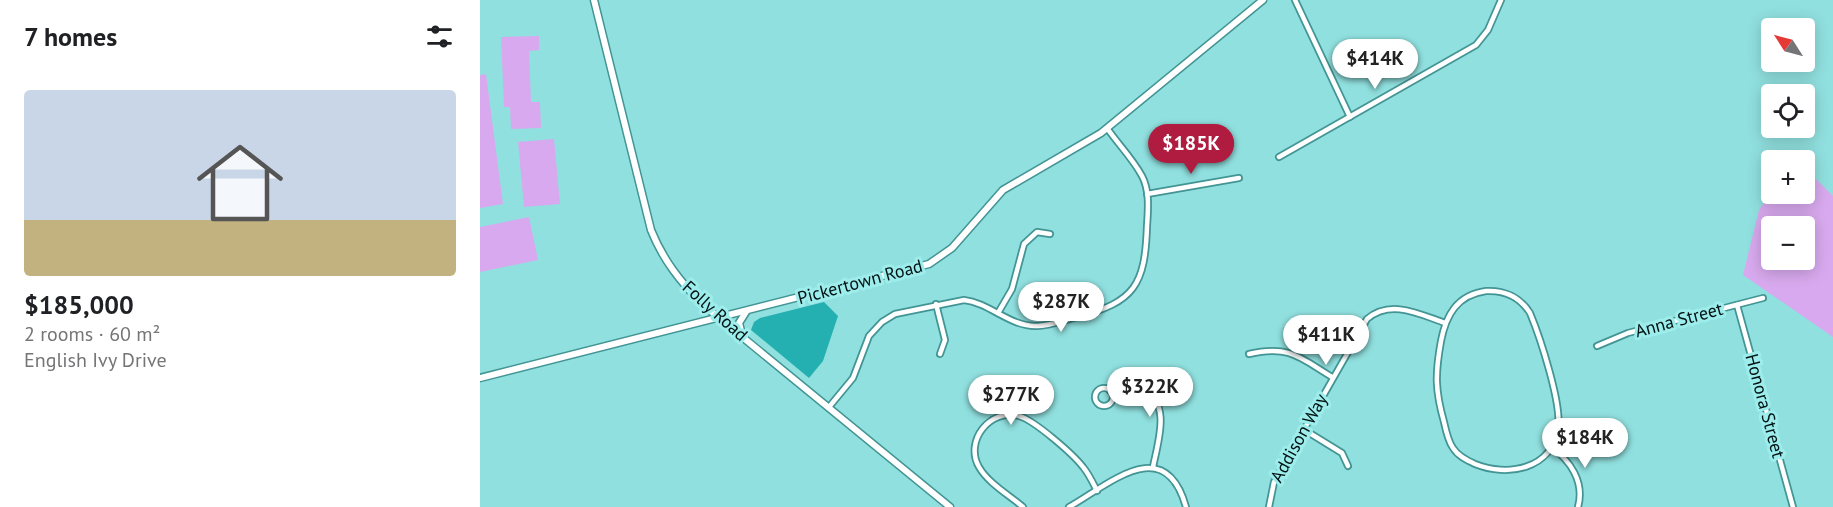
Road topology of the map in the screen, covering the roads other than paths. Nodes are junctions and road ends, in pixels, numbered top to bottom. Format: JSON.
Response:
{"nodes":[{"id":1,"x":594,"y":0,"type":"edge"},
{"id":2,"x":1263,"y":0,"type":"edge"},
{"id":3,"x":1295,"y":0,"type":"edge"},
{"id":4,"x":1501,"y":0,"type":"edge"},
{"id":5,"x":1350,"y":117,"type":"junction"},
{"id":6,"x":1107,"y":128,"type":"junction"},
{"id":7,"x":1279,"y":157,"type":"dead end"},
{"id":8,"x":1239,"y":178,"type":"dead end"},
{"id":9,"x":1147,"y":194,"type":"junction"},
{"id":10,"x":1050,"y":234,"type":"dead end"},
{"id":11,"x":1763,"y":298,"type":"dead end"},
{"id":12,"x":936,"y":304,"type":"junction"},
{"id":13,"x":1737,"y":305,"type":"junction"},
{"id":14,"x":703,"y":306,"type":"junction"},
{"id":15,"x":746,"y":312,"type":"junction"},
{"id":16,"x":998,"y":313,"type":"junction"},
{"id":17,"x":719,"y":319,"type":"junction"},
{"id":18,"x":1445,"y":323,"type":"junction"},
{"id":19,"x":698,"y":324,"type":"junction"},
{"id":20,"x":743,"y":338,"type":"junction"},
{"id":21,"x":1597,"y":346,"type":"dead end"},
{"id":22,"x":940,"y":354,"type":"dead end"},
{"id":23,"x":1249,"y":354,"type":"dead end"},
{"id":24,"x":1332,"y":377,"type":"junction"},
{"id":25,"x":480,"y":378,"type":"edge"},
{"id":26,"x":1110,"y":391,"type":"junction"},
{"id":27,"x":829,"y":407,"type":"junction"},
{"id":28,"x":1303,"y":429,"type":"junction"},
{"id":29,"x":1551,"y":447,"type":"junction"},
{"id":30,"x":1348,"y":466,"type":"dead end"},
{"id":31,"x":1153,"y":467,"type":"junction"},
{"id":32,"x":1097,"y":491,"type":"junction"},
{"id":33,"x":950,"y":507,"type":"edge"},
{"id":34,"x":1023,"y":507,"type":"edge"},
{"id":35,"x":1068,"y":507,"type":"edge"},
{"id":36,"x":1186,"y":507,"type":"edge"},
{"id":37,"x":1269,"y":507,"type":"edge"},
{"id":38,"x":1578,"y":507,"type":"edge"},
{"id":39,"x":1793,"y":507,"type":"edge"}],
"edges":[{"from":1,"to":14,"type":"street","name":"Folly Road"},
{"from":2,"to":6,"type":"street","name":"Pickertown Road"},
{"from":3,"to":5,"type":"street"},
{"from":4,"to":5,"type":"street"},
{"from":5,"to":7,"type":"street"},
{"from":6,"to":9,"type":"street"},
{"from":6,"to":15,"type":"street","name":"Pickertown Road"},
{"from":8,"to":9,"type":"street"},
{"from":9,"to":16,"type":"street"},
{"from":10,"to":16,"type":"street"},
{"from":11,"to":13,"type":"street","name":"Anna Street"},
{"from":12,"to":16,"type":"street"},
{"from":12,"to":22,"type":"street"},
{"from":12,"to":27,"type":"street"},
{"from":13,"to":21,"type":"street","name":"Anna Street"},
{"from":13,"to":39,"type":"street","name":"Honora Street"},
{"from":14,"to":17,"type":"street","name":"Folly Road"},
{"from":14,"to":19,"type":"street"},
{"from":15,"to":17,"type":"street","name":"Pickertown Road"},
{"from":15,"to":20,"type":"street"},
{"from":17,"to":19,"type":"street","name":"Pickertown Road"},
{"from":17,"to":20,"type":"street","name":"Folly Road"},
{"from":18,"to":24,"type":"street","name":"Addison Way"},
{"from":18,"to":29,"type":"street"},
{"from":18,"to":29,"type":"street"},
{"from":19,"to":25,"type":"street","name":"Pickertown Road"},
{"from":20,"to":27,"type":"street","name":"Folly Road"},
{"from":23,"to":24,"type":"street"},
{"from":24,"to":28,"type":"street","name":"Addison Way"},
{"from":26,"to":26,"type":"street"},
{"from":26,"to":31,"type":"street"},
{"from":27,"to":33,"type":"street","name":"Folly Road"},
{"from":28,"to":30,"type":"street"},
{"from":28,"to":37,"type":"street","name":"Addison Way"},
{"from":29,"to":38,"type":"street"},
{"from":31,"to":32,"type":"street"},
{"from":31,"to":36,"type":"street"},
{"from":32,"to":34,"type":"street"},
{"from":32,"to":35,"type":"street"}]}
